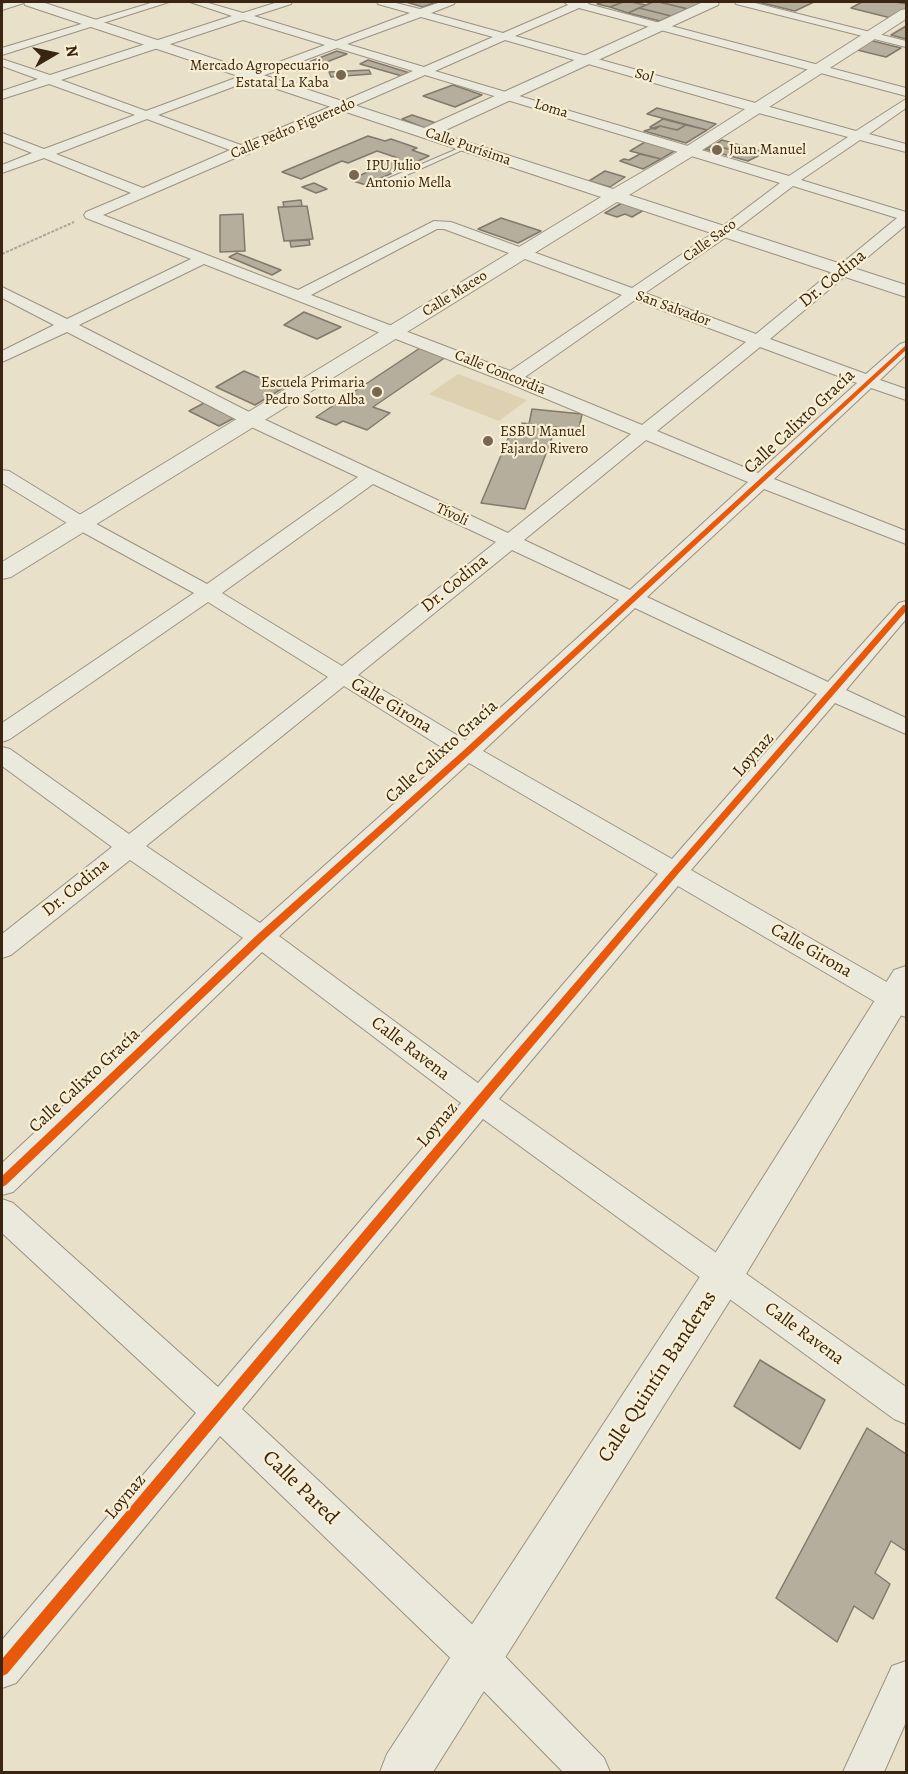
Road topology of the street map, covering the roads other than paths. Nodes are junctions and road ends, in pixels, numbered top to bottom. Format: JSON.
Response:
{"nodes":[{"id":1,"x":22,"y":2,"type":"edge"},
{"id":2,"x":30,"y":2,"type":"edge"},
{"id":3,"x":164,"y":2,"type":"edge"},
{"id":4,"x":195,"y":2,"type":"edge"},
{"id":5,"x":287,"y":2,"type":"edge"},
{"id":6,"x":382,"y":2,"type":"edge"},
{"id":7,"x":450,"y":2,"type":"edge"},
{"id":8,"x":577,"y":2,"type":"edge"},
{"id":9,"x":713,"y":2,"type":"edge"},
{"id":10,"x":740,"y":2,"type":"edge"},
{"id":11,"x":2,"y":7,"type":"edge"},
{"id":12,"x":421,"y":12,"type":"junction"},
{"id":13,"x":906,"y":13,"type":"edge"},
{"id":14,"x":243,"y":15,"type":"junction"},
{"id":15,"x":92,"y":23,"type":"junction"},
{"id":16,"x":659,"y":26,"type":"junction"},
{"id":17,"x":870,"y":35,"type":"junction"},
{"id":18,"x":502,"y":36,"type":"junction"},
{"id":19,"x":337,"y":44,"type":"junction"},
{"id":20,"x":906,"y":44,"type":"edge"},
{"id":21,"x":155,"y":45,"type":"junction"},
{"id":22,"x":2,"y":52,"type":"edge"},
{"id":23,"x":587,"y":60,"type":"junction"},
{"id":24,"x":2,"y":62,"type":"edge"},
{"id":25,"x":816,"y":69,"type":"junction"},
{"id":26,"x":426,"y":71,"type":"junction"},
{"id":27,"x":252,"y":76,"type":"junction"},
{"id":28,"x":50,"y":79,"type":"junction"},
{"id":29,"x":906,"y":92,"type":"edge"},
{"id":30,"x":2,"y":95,"type":"edge"},
{"id":31,"x":508,"y":96,"type":"junction"},
{"id":32,"x":906,"y":103,"type":"edge"},
{"id":33,"x":344,"y":107,"type":"junction"},
{"id":34,"x":755,"y":108,"type":"junction"},
{"id":35,"x":148,"y":114,"type":"junction"},
{"id":36,"x":426,"y":133,"type":"junction"},
{"id":37,"x":858,"y":135,"type":"junction"},
{"id":38,"x":2,"y":137,"type":"edge"},
{"id":39,"x":466,"y":147,"type":"junction"},
{"id":40,"x":906,"y":148,"type":"edge"},
{"id":41,"x":244,"y":151,"type":"junction"},
{"id":42,"x":690,"y":151,"type":"junction"},
{"id":43,"x":43,"y":154,"type":"junction"},
{"id":44,"x":2,"y":169,"type":"edge"},
{"id":45,"x":386,"y":181,"type":"dead end"},
{"id":46,"x":791,"y":181,"type":"junction"},
{"id":47,"x":144,"y":193,"type":"junction"},
{"id":48,"x":615,"y":196,"type":"junction"},
{"id":49,"x":91,"y":215,"type":"joint"},
{"id":50,"x":906,"y":217,"type":"edge"},
{"id":51,"x":724,"y":232,"type":"junction"},
{"id":52,"x":520,"y":252,"type":"junction"},
{"id":53,"x":202,"y":259,"type":"junction"},
{"id":54,"x":845,"y":270,"type":"junction"},
{"id":55,"x":906,"y":291,"type":"edge"},
{"id":56,"x":2,"y":292,"type":"edge"},
{"id":57,"x":299,"y":295,"type":"junction"},
{"id":58,"x":634,"y":295,"type":"junction"},
{"id":59,"x":70,"y":325,"type":"junction"},
{"id":60,"x":394,"y":331,"type":"junction"},
{"id":61,"x":756,"y":340,"type":"junction"},
{"id":62,"x":906,"y":347,"type":"edge"},
{"id":63,"x":2,"y":357,"type":"edge"},
{"id":64,"x":512,"y":378,"type":"junction"},
{"id":65,"x":868,"y":381,"type":"junction"},
{"id":66,"x":906,"y":395,"type":"edge"},
{"id":67,"x":251,"y":420,"type":"junction"},
{"id":68,"x":644,"y":431,"type":"junction"},
{"id":69,"x":2,"y":475,"type":"edge"},
{"id":70,"x":371,"y":477,"type":"junction"},
{"id":71,"x":761,"y":481,"type":"junction"},
{"id":72,"x":82,"y":524,"type":"junction"},
{"id":73,"x":906,"y":538,"type":"edge"},
{"id":74,"x":509,"y":541,"type":"junction"},
{"id":75,"x":2,"y":572,"type":"edge"},
{"id":76,"x":208,"y":593,"type":"junction"},
{"id":77,"x":634,"y":598,"type":"junction"},
{"id":78,"x":906,"y":607,"type":"edge"},
{"id":79,"x":342,"y":676,"type":"junction"},
{"id":80,"x":832,"y":691,"type":"junction"},
{"id":81,"x":906,"y":728,"type":"edge"},
{"id":82,"x":2,"y":734,"type":"edge"},
{"id":83,"x":467,"y":752,"type":"junction"},
{"id":84,"x":2,"y":755,"type":"edge"},
{"id":85,"x":128,"y":846,"type":"junction"},
{"id":86,"x":675,"y":872,"type":"junction"},
{"id":87,"x":261,"y":938,"type":"junction"},
{"id":88,"x":2,"y":948,"type":"edge"},
{"id":89,"x":902,"y":995,"type":"edge"},
{"id":90,"x":480,"y":1101,"type":"junction"},
{"id":91,"x":2,"y":1182,"type":"edge"},
{"id":92,"x":2,"y":1213,"type":"edge"},
{"id":93,"x":723,"y":1276,"type":"junction"},
{"id":94,"x":906,"y":1407,"type":"edge"},
{"id":95,"x":220,"y":1412,"type":"junction"},
{"id":96,"x":478,"y":1658,"type":"junction"},
{"id":97,"x":2,"y":1669,"type":"edge"},
{"id":98,"x":906,"y":1680,"type":"edge"},
{"id":99,"x":405,"y":1773,"type":"edge"},
{"id":100,"x":590,"y":1773,"type":"edge"},
{"id":101,"x":863,"y":1773,"type":"edge"}],
"edges":[{"from":1,"to":11,"type":"street"},
{"from":2,"to":15,"type":"street","name":"Calle Purísima"},
{"from":3,"to":15,"type":"street"},
{"from":4,"to":14,"type":"street","name":"Loma"},
{"from":5,"to":14,"type":"street"},
{"from":6,"to":12,"type":"street","name":"Sol"},
{"from":7,"to":12,"type":"street"},
{"from":8,"to":16,"type":"street"},
{"from":8,"to":18,"type":"street","name":"Calle Pedro Figueredo"},
{"from":9,"to":16,"type":"street"},
{"from":10,"to":17,"type":"street"},
{"from":12,"to":18,"type":"street","name":"Sol"},
{"from":12,"to":19,"type":"street"},
{"from":13,"to":17,"type":"street","name":"Calle Maceo"},
{"from":14,"to":19,"type":"street","name":"Loma"},
{"from":14,"to":21,"type":"street"},
{"from":15,"to":21,"type":"street","name":"Calle Purísima"},
{"from":15,"to":22,"type":"street"},
{"from":16,"to":23,"type":"street"},
{"from":16,"to":25,"type":"street"},
{"from":17,"to":20,"type":"street"},
{"from":17,"to":25,"type":"street","name":"Calle Maceo"},
{"from":18,"to":23,"type":"street","name":"Sol"},
{"from":18,"to":26,"type":"street","name":"Calle Pedro Figueredo"},
{"from":19,"to":26,"type":"street","name":"Loma"},
{"from":19,"to":27,"type":"street"},
{"from":21,"to":27,"type":"street","name":"Calle Purísima"},
{"from":21,"to":28,"type":"street"},
{"from":23,"to":31,"type":"street"},
{"from":23,"to":34,"type":"street","name":"Sol"},
{"from":24,"to":28,"type":"street"},
{"from":25,"to":29,"type":"street"},
{"from":25,"to":34,"type":"street","name":"Calle Maceo"},
{"from":26,"to":31,"type":"street","name":"Loma"},
{"from":26,"to":33,"type":"street","name":"Calle Pedro Figueredo"},
{"from":27,"to":33,"type":"street","name":"Calle Purísima"},
{"from":27,"to":35,"type":"street"},
{"from":28,"to":30,"type":"street"},
{"from":28,"to":35,"type":"street"},
{"from":31,"to":36,"type":"street"},
{"from":31,"to":42,"type":"street","name":"Loma"},
{"from":32,"to":37,"type":"street","name":"Calle Saco"},
{"from":33,"to":36,"type":"street","name":"Calle Purísima"},
{"from":33,"to":41,"type":"street","name":"Calle Pedro Figueredo"},
{"from":34,"to":37,"type":"street","name":"Sol"},
{"from":34,"to":42,"type":"street","name":"Calle Maceo"},
{"from":35,"to":41,"type":"street"},
{"from":35,"to":43,"type":"street"},
{"from":36,"to":39,"type":"street","name":"Calle Purísima"},
{"from":37,"to":40,"type":"street","name":"Sol"},
{"from":37,"to":46,"type":"street","name":"Calle Saco"},
{"from":38,"to":43,"type":"street"},
{"from":39,"to":45,"type":"lane"},
{"from":39,"to":48,"type":"street","name":"Calle Purísima"},
{"from":41,"to":47,"type":"street","name":"Calle Pedro Figueredo"},
{"from":42,"to":46,"type":"street","name":"Loma"},
{"from":42,"to":48,"type":"street","name":"Calle Maceo"},
{"from":43,"to":44,"type":"street"},
{"from":43,"to":47,"type":"street"},
{"from":46,"to":50,"type":"street","name":"Loma"},
{"from":46,"to":51,"type":"street","name":"Calle Saco"},
{"from":47,"to":49,"type":"street","name":"Calle Pedro Figueredo"},
{"from":48,"to":51,"type":"street","name":"Calle Purísima"},
{"from":48,"to":52,"type":"street","name":"Calle Maceo"},
{"from":49,"to":53,"type":"street","name":"Calle Concordia"},
{"from":50,"to":54,"type":"street","name":"Dr. Codina"},
{"from":51,"to":54,"type":"street","name":"Calle Purísima"},
{"from":51,"to":58,"type":"street","name":"Calle Saco"},
{"from":52,"to":57,"type":"street","name":"San Salvador"},
{"from":52,"to":58,"type":"street","name":"San Salvador"},
{"from":52,"to":60,"type":"street","name":"Calle Maceo"},
{"from":53,"to":57,"type":"street","name":"Calle Concordia"},
{"from":53,"to":59,"type":"street"},
{"from":54,"to":55,"type":"street","name":"Calle Purísima"},
{"from":54,"to":61,"type":"street","name":"Dr. Codina"},
{"from":56,"to":59,"type":"street","name":"Tívoli"},
{"from":57,"to":60,"type":"street","name":"Calle Concordia"},
{"from":58,"to":61,"type":"street","name":"San Salvador"},
{"from":58,"to":64,"type":"street","name":"Calle Saco"},
{"from":59,"to":63,"type":"street"},
{"from":59,"to":67,"type":"street","name":"Tívoli"},
{"from":60,"to":64,"type":"street","name":"Calle Concordia"},
{"from":60,"to":67,"type":"street","name":"Calle Maceo"},
{"from":61,"to":65,"type":"street","name":"San Salvador"},
{"from":61,"to":68,"type":"street","name":"Dr. Codina"},
{"from":62,"to":65,"type":"street","name":"Calle Calixto Gracía"},
{"from":64,"to":68,"type":"street","name":"Calle Concordia"},
{"from":65,"to":66,"type":"street","name":"San Salvador"},
{"from":65,"to":71,"type":"street","name":"Calle Calixto Gracía"},
{"from":67,"to":70,"type":"street","name":"Tívoli"},
{"from":67,"to":72,"type":"street","name":"Calle Maceo"},
{"from":68,"to":71,"type":"street","name":"Calle Concordia"},
{"from":68,"to":74,"type":"street","name":"Dr. Codina"},
{"from":69,"to":72,"type":"street","name":"Calle Girona"},
{"from":70,"to":74,"type":"street","name":"Tívoli"},
{"from":70,"to":76,"type":"street"},
{"from":71,"to":73,"type":"street","name":"Calle Concordia"},
{"from":71,"to":77,"type":"street","name":"Calle Calixto Gracía"},
{"from":72,"to":75,"type":"street","name":"Calle Maceo"},
{"from":72,"to":76,"type":"street","name":"Calle Girona"},
{"from":74,"to":77,"type":"street","name":"Tívoli"},
{"from":74,"to":79,"type":"street","name":"Dr. Codina"},
{"from":76,"to":79,"type":"street","name":"Calle Girona"},
{"from":76,"to":82,"type":"street"},
{"from":77,"to":80,"type":"street","name":"Tívoli"},
{"from":77,"to":83,"type":"street","name":"Calle Calixto Gracía"},
{"from":78,"to":80,"type":"street","name":"Loynaz"},
{"from":79,"to":83,"type":"street","name":"Calle Girona"},
{"from":79,"to":85,"type":"street","name":"Dr. Codina"},
{"from":80,"to":81,"type":"street","name":"Tívoli"},
{"from":80,"to":86,"type":"street","name":"Loynaz"},
{"from":83,"to":86,"type":"street","name":"Calle Girona"},
{"from":83,"to":87,"type":"street","name":"Calle Calixto Gracía"},
{"from":84,"to":85,"type":"street","name":"Calle Ravena"},
{"from":85,"to":87,"type":"street","name":"Calle Ravena"},
{"from":85,"to":88,"type":"street","name":"Dr. Codina"},
{"from":86,"to":89,"type":"street","name":"Calle Girona"},
{"from":86,"to":90,"type":"street","name":"Loynaz"},
{"from":87,"to":90,"type":"street","name":"Calle Ravena"},
{"from":87,"to":91,"type":"street","name":"Calle Calixto Gracía"},
{"from":89,"to":93,"type":"street","name":"Calle Quintín Banderas"},
{"from":90,"to":93,"type":"street","name":"Calle Ravena"},
{"from":90,"to":95,"type":"street","name":"Loynaz"},
{"from":92,"to":95,"type":"street","name":"Calle Pared"},
{"from":93,"to":94,"type":"street","name":"Calle Ravena"},
{"from":93,"to":96,"type":"street","name":"Calle Quintín Banderas"},
{"from":95,"to":96,"type":"street","name":"Calle Pared"},
{"from":95,"to":97,"type":"street","name":"Loynaz"},
{"from":96,"to":99,"type":"street","name":"Calle Quintín Banderas"},
{"from":96,"to":100,"type":"street","name":"Calle Pared"},
{"from":98,"to":101,"type":"street"}]}
